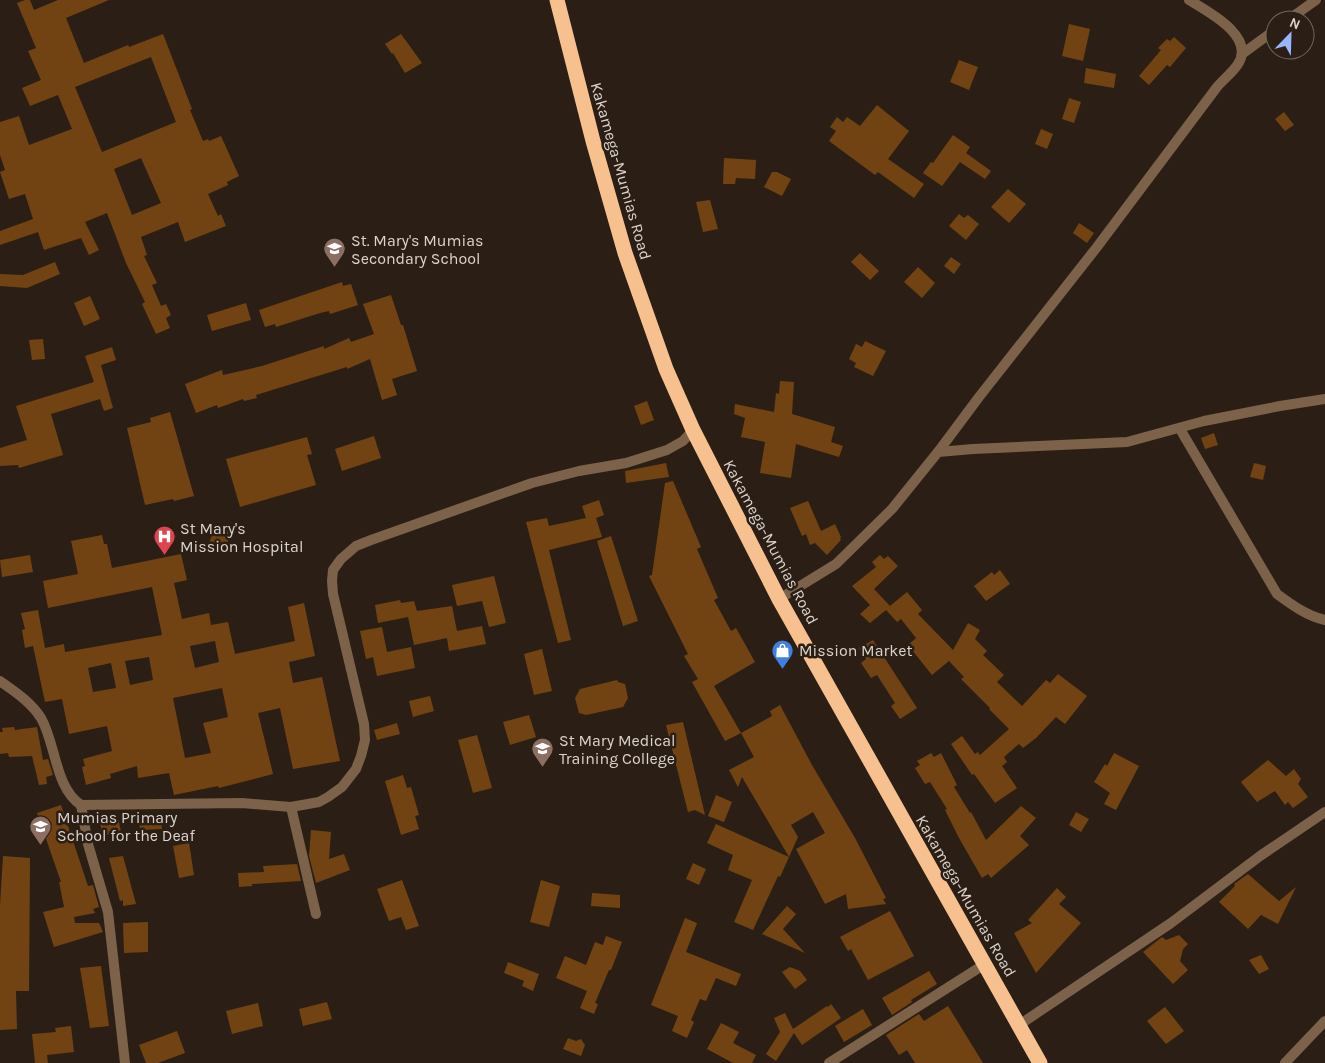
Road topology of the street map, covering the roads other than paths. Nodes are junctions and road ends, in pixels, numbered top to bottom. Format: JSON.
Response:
{"nodes":[{"id":1,"x":557,"y":0,"type":"edge"},
{"id":2,"x":1189,"y":0,"type":"edge"},
{"id":3,"x":1316,"y":0,"type":"edge"},
{"id":4,"x":1302,"y":10,"type":"edge"},
{"id":5,"x":1265,"y":37,"type":"edge"},
{"id":6,"x":1242,"y":54,"type":"junction"},
{"id":7,"x":1325,"y":399,"type":"edge"},
{"id":8,"x":1180,"y":428,"type":"junction"},
{"id":9,"x":693,"y":430,"type":"junction"},
{"id":10,"x":938,"y":452,"type":"junction"},
{"id":11,"x":779,"y":599,"type":"junction"},
{"id":12,"x":1325,"y":620,"type":"edge"},
{"id":13,"x":0,"y":681,"type":"edge"},
{"id":14,"x":81,"y":805,"type":"junction"},
{"id":15,"x":292,"y":806,"type":"junction"},
{"id":16,"x":1325,"y":812,"type":"edge"},
{"id":17,"x":316,"y":914,"type":"dead end"},
{"id":18,"x":985,"y":964,"type":"junction"},
{"id":19,"x":1325,"y":1021,"type":"edge"},
{"id":20,"x":1019,"y":1025,"type":"junction"},
{"id":21,"x":125,"y":1063,"type":"edge"},
{"id":22,"x":829,"y":1063,"type":"edge"},
{"id":23,"x":1040,"y":1063,"type":"edge"},
{"id":24,"x":1285,"y":1063,"type":"edge"}],
"edges":[{"from":1,"to":9,"type":"highway","name":"Kakamega-Mumias Road"},
{"from":2,"to":6,"type":"street"},
{"from":3,"to":4,"type":"street"},
{"from":5,"to":6,"type":"street"},
{"from":6,"to":10,"type":"street"},
{"from":7,"to":8,"type":"street"},
{"from":8,"to":10,"type":"street"},
{"from":8,"to":12,"type":"street"},
{"from":9,"to":11,"type":"highway","name":"Kakamega-Mumias Road"},
{"from":9,"to":15,"type":"street"},
{"from":10,"to":11,"type":"street"},
{"from":11,"to":18,"type":"highway","name":"Kakamega-Mumias Road"},
{"from":13,"to":14,"type":"street"},
{"from":14,"to":15,"type":"street"},
{"from":14,"to":21,"type":"street"},
{"from":15,"to":17,"type":"street"},
{"from":16,"to":20,"type":"street"},
{"from":18,"to":20,"type":"highway","name":"Kakamega-Mumias Road"},
{"from":18,"to":22,"type":"street"},
{"from":19,"to":24,"type":"street"},
{"from":20,"to":23,"type":"highway","name":"Kakamega-Mumias Road"}]}
